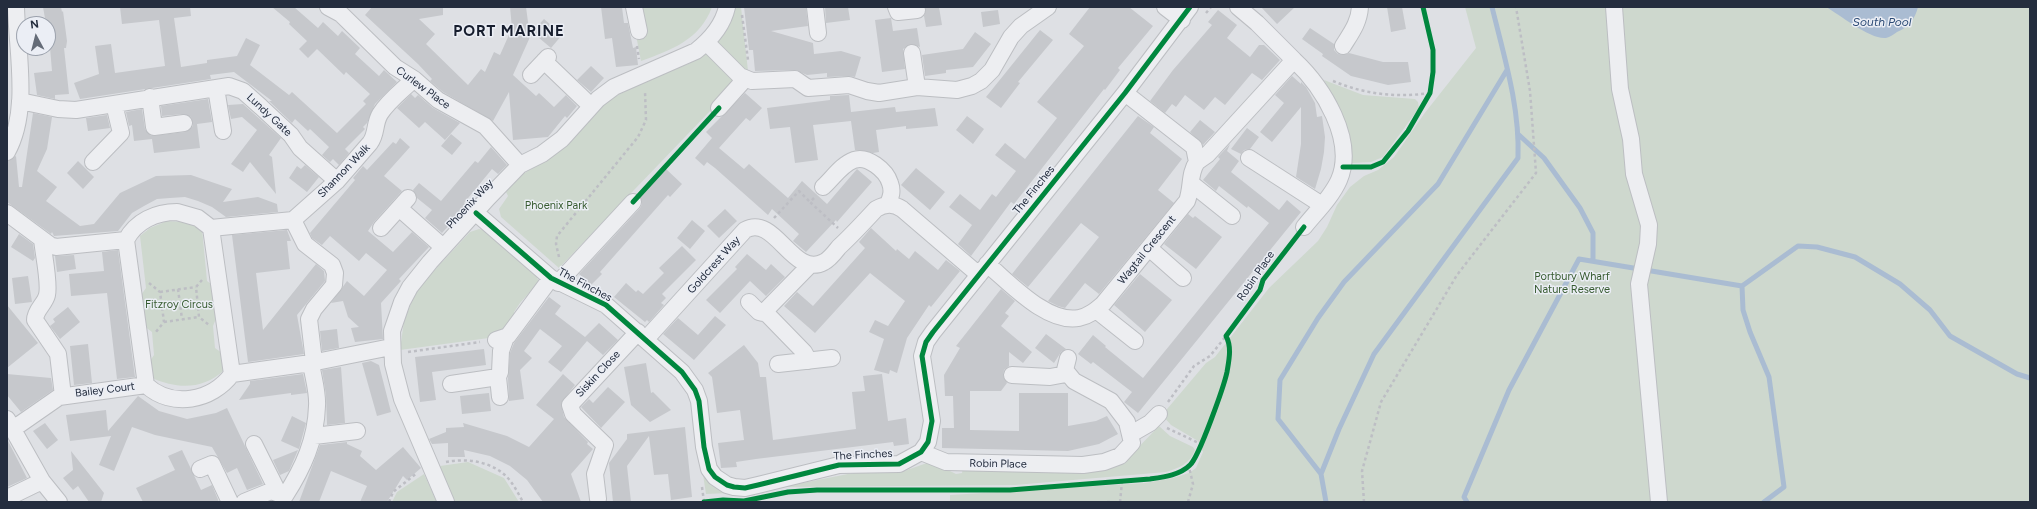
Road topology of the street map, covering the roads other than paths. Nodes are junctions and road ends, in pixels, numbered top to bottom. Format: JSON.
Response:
{"nodes":[{"id":1,"x":328,"y":7,"type":"edge"},
{"id":2,"x":634,"y":7,"type":"edge"},
{"id":3,"x":727,"y":7,"type":"edge"},
{"id":4,"x":815,"y":7,"type":"edge"},
{"id":5,"x":896,"y":7,"type":"edge"},
{"id":6,"x":1048,"y":7,"type":"edge"},
{"id":7,"x":1165,"y":7,"type":"edge"},
{"id":8,"x":1360,"y":7,"type":"edge"},
{"id":9,"x":1614,"y":7,"type":"edge"},
{"id":10,"x":1241,"y":8,"type":"edge"},
{"id":11,"x":917,"y":10,"type":"dead end"},
{"id":12,"x":13,"y":13,"type":"edge"},
{"id":13,"x":1186,"y":13,"type":"edge"},
{"id":14,"x":639,"y":32,"type":"road end"},
{"id":15,"x":818,"y":33,"type":"dead end"},
{"id":16,"x":707,"y":43,"type":"junction"},
{"id":17,"x":1343,"y":46,"type":"dead end"},
{"id":18,"x":912,"y":53,"type":"dead end"},
{"id":19,"x":1294,"y":60,"type":"junction"},
{"id":20,"x":531,"y":75,"type":"dead end"},
{"id":21,"x":414,"y":79,"type":"junction"},
{"id":22,"x":746,"y":80,"type":"junction"},
{"id":23,"x":216,"y":88,"type":"junction"},
{"id":24,"x":917,"y":88,"type":"junction"},
{"id":25,"x":1125,"y":93,"type":"junction"},
{"id":26,"x":150,"y":97,"type":"junction"},
{"id":27,"x":20,"y":101,"type":"junction"},
{"id":28,"x":114,"y":104,"type":"junction"},
{"id":29,"x":591,"y":106,"type":"junction"},
{"id":30,"x":719,"y":108,"type":"dead end"},
{"id":31,"x":184,"y":123,"type":"dead end"},
{"id":32,"x":223,"y":131,"type":"dead end"},
{"id":33,"x":7,"y":152,"type":"edge"},
{"id":34,"x":1249,"y":158,"type":"dead end"},
{"id":35,"x":93,"y":162,"type":"dead end"},
{"id":36,"x":1197,"y":162,"type":"junction"},
{"id":37,"x":520,"y":165,"type":"junction"},
{"id":38,"x":337,"y":181,"type":"junction"},
{"id":39,"x":1192,"y":184,"type":"junction"},
{"id":40,"x":824,"y":187,"type":"road end"},
{"id":41,"x":633,"y":202,"type":"dead end"},
{"id":42,"x":888,"y":204,"type":"junction"},
{"id":43,"x":1322,"y":204,"type":"junction"},
{"id":44,"x":7,"y":213,"type":"edge"},
{"id":45,"x":476,"y":213,"type":"junction"},
{"id":46,"x":1232,"y":216,"type":"dead end"},
{"id":47,"x":293,"y":220,"type":"junction"},
{"id":48,"x":1304,"y":227,"type":"dead end"},
{"id":49,"x":211,"y":228,"type":"junction"},
{"id":50,"x":381,"y":228,"type":"dead end"},
{"id":51,"x":42,"y":239,"type":"junction"},
{"id":52,"x":126,"y":240,"type":"junction"},
{"id":53,"x":443,"y":247,"type":"junction"},
{"id":54,"x":1149,"y":248,"type":"junction"},
{"id":55,"x":810,"y":265,"type":"junction"},
{"id":56,"x":983,"y":269,"type":"junction"},
{"id":57,"x":559,"y":278,"type":"junction"},
{"id":58,"x":1183,"y":278,"type":"dead end"},
{"id":59,"x":748,"y":302,"type":"dead end"},
{"id":60,"x":1096,"y":310,"type":"junction"},
{"id":61,"x":763,"y":313,"type":"junction"},
{"id":62,"x":642,"y":336,"type":"junction"},
{"id":63,"x":1135,"y":341,"type":"dead end"},
{"id":64,"x":392,"y":351,"type":"junction"},
{"id":65,"x":832,"y":358,"type":"dead end"},
{"id":66,"x":1068,"y":358,"type":"dead end"},
{"id":67,"x":809,"y":360,"type":"junction"},
{"id":68,"x":312,"y":363,"type":"junction"},
{"id":69,"x":778,"y":364,"type":"dead end"},
{"id":70,"x":232,"y":374,"type":"junction"},
{"id":71,"x":1066,"y":374,"type":"junction"},
{"id":72,"x":1012,"y":375,"type":"dead end"},
{"id":73,"x":498,"y":377,"type":"junction"},
{"id":74,"x":451,"y":384,"type":"dead end"},
{"id":75,"x":146,"y":385,"type":"junction"},
{"id":76,"x":63,"y":396,"type":"junction"},
{"id":77,"x":500,"y":397,"type":"dead end"},
{"id":78,"x":1157,"y":416,"type":"road end"},
{"id":79,"x":10,"y":424,"type":"edge"},
{"id":80,"x":357,"y":431,"type":"dead end"},
{"id":81,"x":1131,"y":434,"type":"junction"},
{"id":82,"x":314,"y":436,"type":"junction"},
{"id":83,"x":254,"y":444,"type":"dead end"},
{"id":84,"x":921,"y":452,"type":"junction"},
{"id":85,"x":200,"y":469,"type":"dead end"},
{"id":86,"x":42,"y":481,"type":"junction"},
{"id":87,"x":284,"y":497,"type":"edge"},
{"id":88,"x":7,"y":498,"type":"edge"},
{"id":89,"x":598,"y":499,"type":"dead end"},
{"id":90,"x":59,"y":502,"type":"edge"},
{"id":91,"x":230,"y":502,"type":"edge"},
{"id":92,"x":244,"y":502,"type":"edge"},
{"id":93,"x":446,"y":502,"type":"edge"},
{"id":94,"x":1659,"y":502,"type":"edge"}],
"edges":[{"from":1,"to":21,"type":"street","name":"Curlew Place"},
{"from":2,"to":14,"type":"street"},
{"from":3,"to":16,"type":"street","name":"Phoenix Way"},
{"from":4,"to":15,"type":"street"},
{"from":5,"to":11,"type":"street"},
{"from":6,"to":24,"type":"street"},
{"from":7,"to":13,"type":"street"},
{"from":8,"to":17,"type":"street"},
{"from":9,"to":94,"type":"street"},
{"from":10,"to":19,"type":"street"},
{"from":12,"to":27,"type":"street"},
{"from":13,"to":25,"type":"street","name":"The Finches"},
{"from":16,"to":22,"type":"street"},
{"from":16,"to":29,"type":"street","name":"Phoenix Way"},
{"from":18,"to":24,"type":"street"},
{"from":19,"to":36,"type":"street"},
{"from":19,"to":43,"type":"street"},
{"from":20,"to":29,"type":"street"},
{"from":21,"to":37,"type":"street","name":"Curlew Place"},
{"from":21,"to":38,"type":"street","name":"Shannon Walk"},
{"from":22,"to":24,"type":"street"},
{"from":22,"to":30,"type":"street"},
{"from":23,"to":26,"type":"street","name":"Lundy Gate"},
{"from":23,"to":32,"type":"street"},
{"from":23,"to":38,"type":"street","name":"Lundy Gate"},
{"from":25,"to":36,"type":"street"},
{"from":25,"to":56,"type":"street","name":"The Finches"},
{"from":26,"to":28,"type":"street","name":"Lundy Gate"},
{"from":26,"to":31,"type":"street"},
{"from":27,"to":28,"type":"street","name":"Lundy Gate"},
{"from":27,"to":33,"type":"street"},
{"from":28,"to":35,"type":"street"},
{"from":29,"to":37,"type":"street","name":"Phoenix Way"},
{"from":34,"to":43,"type":"street"},
{"from":36,"to":39,"type":"street","name":"Wagtail Crescent"},
{"from":37,"to":45,"type":"street","name":"Phoenix Way"},
{"from":38,"to":47,"type":"street","name":"Shannon Walk"},
{"from":39,"to":46,"type":"street"},
{"from":39,"to":54,"type":"street","name":"Wagtail Crescent"},
{"from":40,"to":42,"type":"street"},
{"from":41,"to":57,"type":"street"},
{"from":42,"to":55,"type":"street"},
{"from":42,"to":56,"type":"street"},
{"from":43,"to":48,"type":"street"},
{"from":44,"to":51,"type":"street"},
{"from":45,"to":53,"type":"street","name":"Phoenix Way"},
{"from":45,"to":57,"type":"street","name":"The Finches"},
{"from":47,"to":49,"type":"street"},
{"from":47,"to":68,"type":"street"},
{"from":49,"to":52,"type":"street"},
{"from":49,"to":70,"type":"street"},
{"from":50,"to":53,"type":"street"},
{"from":51,"to":52,"type":"street"},
{"from":51,"to":76,"type":"street","name":"Bailey Court"},
{"from":52,"to":75,"type":"street"},
{"from":53,"to":64,"type":"street","name":"Phoenix Way"},
{"from":54,"to":58,"type":"street"},
{"from":54,"to":60,"type":"street","name":"Wagtail Crescent"},
{"from":55,"to":61,"type":"street"},
{"from":55,"to":62,"type":"street","name":"Goldcrest Way"},
{"from":56,"to":60,"type":"street","name":"Wagtail Crescent"},
{"from":56,"to":84,"type":"street","name":"The Finches"},
{"from":57,"to":62,"type":"street","name":"The Finches"},
{"from":57,"to":73,"type":"street"},
{"from":59,"to":61,"type":"street"},
{"from":60,"to":63,"type":"street"},
{"from":61,"to":67,"type":"street"},
{"from":62,"to":84,"type":"street","name":"The Finches"},
{"from":62,"to":89,"type":"street","name":"Siskin Close"},
{"from":64,"to":68,"type":"street"},
{"from":64,"to":93,"type":"street","name":"Phoenix Way"},
{"from":65,"to":67,"type":"street"},
{"from":66,"to":71,"type":"street"},
{"from":67,"to":69,"type":"street"},
{"from":68,"to":70,"type":"street"},
{"from":68,"to":82,"type":"street"},
{"from":70,"to":75,"type":"street"},
{"from":71,"to":72,"type":"street"},
{"from":71,"to":81,"type":"street"},
{"from":73,"to":74,"type":"street"},
{"from":73,"to":77,"type":"street"},
{"from":75,"to":76,"type":"street","name":"Bailey Court"},
{"from":76,"to":79,"type":"street","name":"Bailey Court"},
{"from":78,"to":81,"type":"street"},
{"from":79,"to":86,"type":"street"},
{"from":80,"to":82,"type":"street"},
{"from":81,"to":84,"type":"street","name":"Robin Place"},
{"from":82,"to":87,"type":"street"},
{"from":83,"to":87,"type":"street"},
{"from":85,"to":91,"type":"street"},
{"from":86,"to":88,"type":"street"},
{"from":86,"to":90,"type":"street"},
{"from":87,"to":92,"type":"street"}]}
